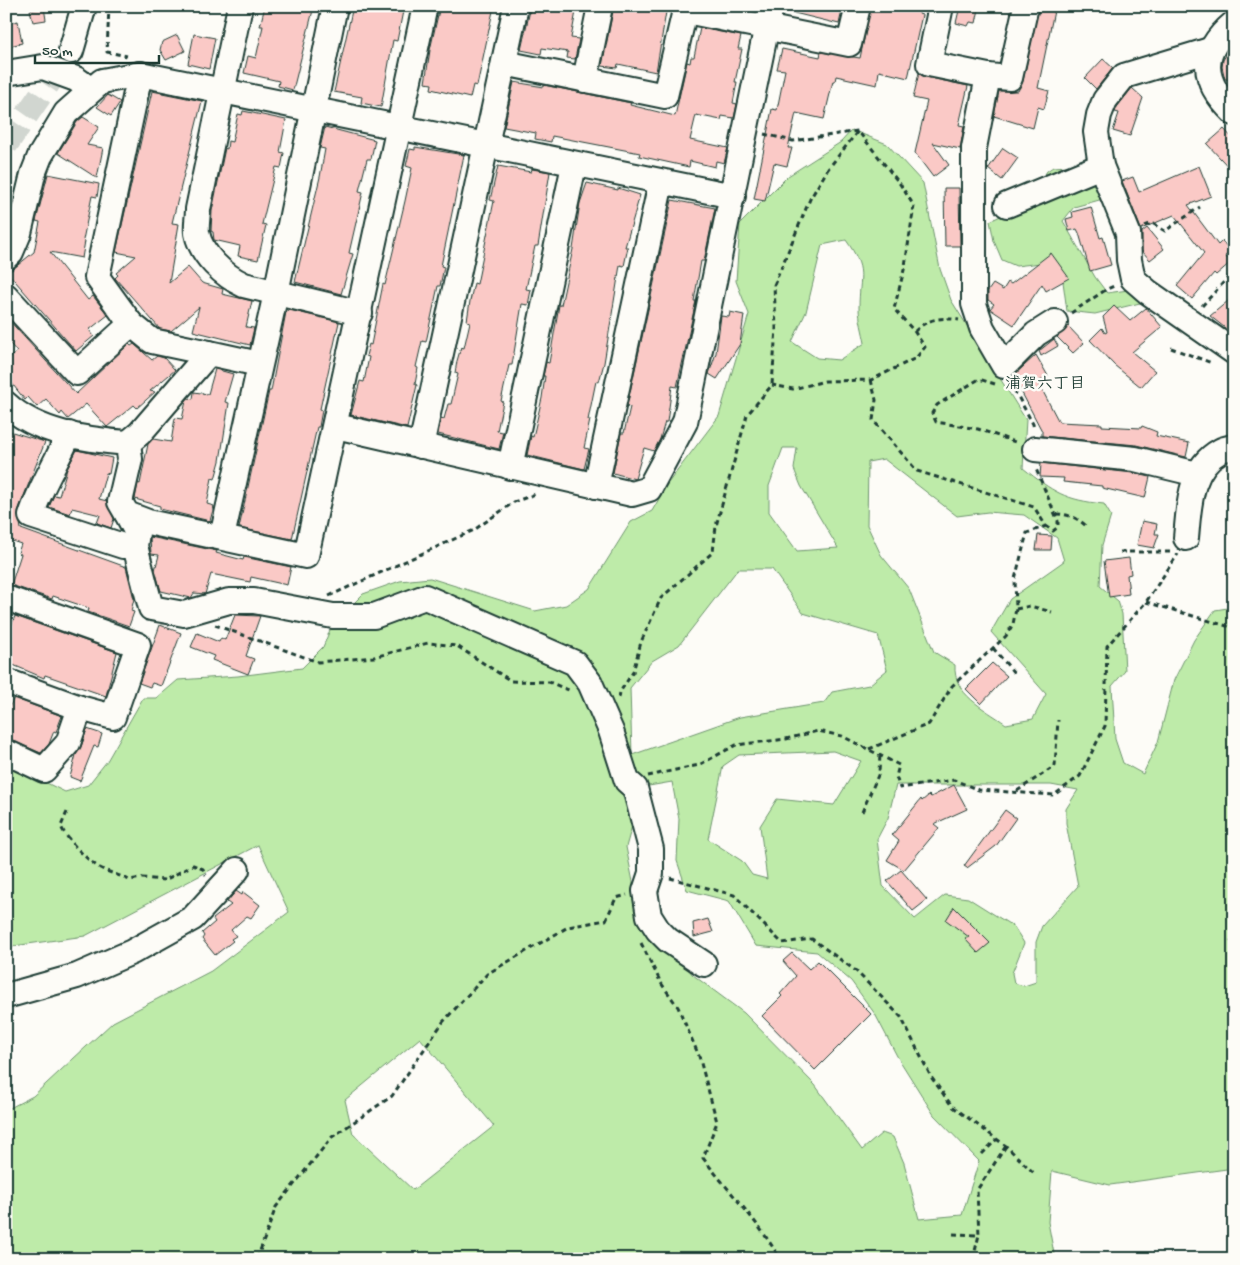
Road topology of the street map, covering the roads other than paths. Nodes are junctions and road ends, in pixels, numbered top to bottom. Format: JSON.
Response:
{"nodes":[{"id":1,"x":84,"y":6,"type":"edge"},
{"id":2,"x":240,"y":6,"type":"edge"},
{"id":3,"x":335,"y":6,"type":"edge"},
{"id":4,"x":425,"y":6,"type":"edge"},
{"id":5,"x":516,"y":6,"type":"edge"},
{"id":6,"x":600,"y":6,"type":"edge"},
{"id":7,"x":858,"y":6,"type":"edge"},
{"id":8,"x":941,"y":6,"type":"edge"},
{"id":9,"x":1026,"y":6,"type":"edge"},
{"id":10,"x":686,"y":8,"type":"edge"},
{"id":11,"x":769,"y":16,"type":"edge"},
{"id":12,"x":1234,"y":23,"type":"edge"},
{"id":13,"x":1210,"y":50,"type":"junction"},
{"id":14,"x":71,"y":51,"type":"tunnel mouth"},
{"id":15,"x":504,"y":63,"type":"junction"},
{"id":16,"x":6,"y":73,"type":"edge"},
{"id":17,"x":140,"y":74,"type":"junction"},
{"id":18,"x":988,"y":76,"type":"junction"},
{"id":19,"x":585,"y":80,"type":"junction"},
{"id":20,"x":90,"y":89,"type":"junction"},
{"id":21,"x":222,"y":91,"type":"junction"},
{"id":22,"x":314,"y":110,"type":"junction"},
{"id":23,"x":1234,"y":112,"type":"edge"},
{"id":24,"x":400,"y":127,"type":"junction"},
{"id":25,"x":486,"y":145,"type":"junction"},
{"id":26,"x":574,"y":165,"type":"junction"},
{"id":27,"x":1101,"y":166,"type":"junction"},
{"id":28,"x":661,"y":182,"type":"junction"},
{"id":29,"x":733,"y":196,"type":"junction"},
{"id":30,"x":1007,"y":205,"type":"dead end"},
{"id":31,"x":6,"y":257,"type":"edge"},
{"id":32,"x":276,"y":293,"type":"junction"},
{"id":33,"x":6,"y":296,"type":"edge"},
{"id":34,"x":360,"y":313,"type":"junction"},
{"id":35,"x":1055,"y":322,"type":"road end"},
{"id":36,"x":131,"y":324,"type":"junction"},
{"id":37,"x":209,"y":353,"type":"junction"},
{"id":38,"x":1225,"y":358,"type":"edge"},
{"id":39,"x":259,"y":364,"type":"junction"},
{"id":40,"x":6,"y":404,"type":"edge"},
{"id":41,"x":336,"y":426,"type":"junction"},
{"id":42,"x":69,"y":434,"type":"junction"},
{"id":43,"x":128,"y":443,"type":"junction"},
{"id":44,"x":422,"y":446,"type":"junction"},
{"id":45,"x":1234,"y":446,"type":"edge"},
{"id":46,"x":1035,"y":449,"type":"road end"},
{"id":47,"x":510,"y":467,"type":"junction"},
{"id":48,"x":1197,"y":474,"type":"junction"},
{"id":49,"x":596,"y":486,"type":"junction"},
{"id":50,"x":127,"y":514,"type":"junction"},
{"id":51,"x":222,"y":536,"type":"junction"},
{"id":52,"x":1186,"y":538,"type":"dead end"},
{"id":53,"x":135,"y":546,"type":"junction"},
{"id":54,"x":6,"y":598,"type":"edge"},
{"id":55,"x":6,"y":681,"type":"edge"},
{"id":56,"x":80,"y":708,"type":"junction"},
{"id":57,"x":6,"y":752,"type":"edge"},
{"id":58,"x":237,"y":870,"type":"dead end"},
{"id":59,"x":704,"y":964,"type":"dead end"},
{"id":60,"x":6,"y":996,"type":"edge"}],
"edges":[{"from":1,"to":14,"type":"street"},
{"from":2,"to":21,"type":"street"},
{"from":3,"to":22,"type":"street"},
{"from":4,"to":24,"type":"street"},
{"from":5,"to":15,"type":"street"},
{"from":6,"to":19,"type":"street"},
{"from":7,"to":11,"type":"street"},
{"from":8,"to":18,"type":"street"},
{"from":9,"to":18,"type":"street"},
{"from":10,"to":11,"type":"street"},
{"from":10,"to":19,"type":"street"},
{"from":11,"to":29,"type":"street"},
{"from":12,"to":13,"type":"street"},
{"from":13,"to":23,"type":"street"},
{"from":13,"to":27,"type":"street"},
{"from":15,"to":19,"type":"street"},
{"from":15,"to":25,"type":"street"},
{"from":16,"to":20,"type":"street"},
{"from":17,"to":20,"type":"street"},
{"from":17,"to":21,"type":"street"},
{"from":17,"to":36,"type":"street"},
{"from":18,"to":35,"type":"street"},
{"from":20,"to":31,"type":"street"},
{"from":21,"to":22,"type":"street"},
{"from":21,"to":32,"type":"street"},
{"from":22,"to":24,"type":"street"},
{"from":22,"to":32,"type":"street"},
{"from":24,"to":25,"type":"street"},
{"from":24,"to":34,"type":"street"},
{"from":25,"to":26,"type":"street"},
{"from":25,"to":44,"type":"street"},
{"from":26,"to":28,"type":"street"},
{"from":26,"to":47,"type":"street"},
{"from":27,"to":30,"type":"street"},
{"from":27,"to":38,"type":"street"},
{"from":28,"to":29,"type":"street"},
{"from":28,"to":49,"type":"street"},
{"from":29,"to":49,"type":"street"},
{"from":32,"to":34,"type":"street"},
{"from":32,"to":39,"type":"street"},
{"from":33,"to":36,"type":"street"},
{"from":34,"to":41,"type":"street"},
{"from":36,"to":37,"type":"street"},
{"from":37,"to":39,"type":"street"},
{"from":37,"to":43,"type":"street"},
{"from":39,"to":51,"type":"street"},
{"from":40,"to":42,"type":"street"},
{"from":41,"to":44,"type":"street"},
{"from":41,"to":51,"type":"street"},
{"from":42,"to":43,"type":"street"},
{"from":42,"to":53,"type":"street"},
{"from":43,"to":50,"type":"street"},
{"from":44,"to":47,"type":"street"},
{"from":45,"to":48,"type":"street"},
{"from":46,"to":48,"type":"street"},
{"from":47,"to":49,"type":"street"},
{"from":48,"to":52,"type":"street"},
{"from":50,"to":51,"type":"street"},
{"from":50,"to":53,"type":"street"},
{"from":53,"to":59,"type":"street"},
{"from":54,"to":56,"type":"street"},
{"from":55,"to":56,"type":"street"},
{"from":56,"to":57,"type":"street"},
{"from":58,"to":60,"type":"street"}]}
